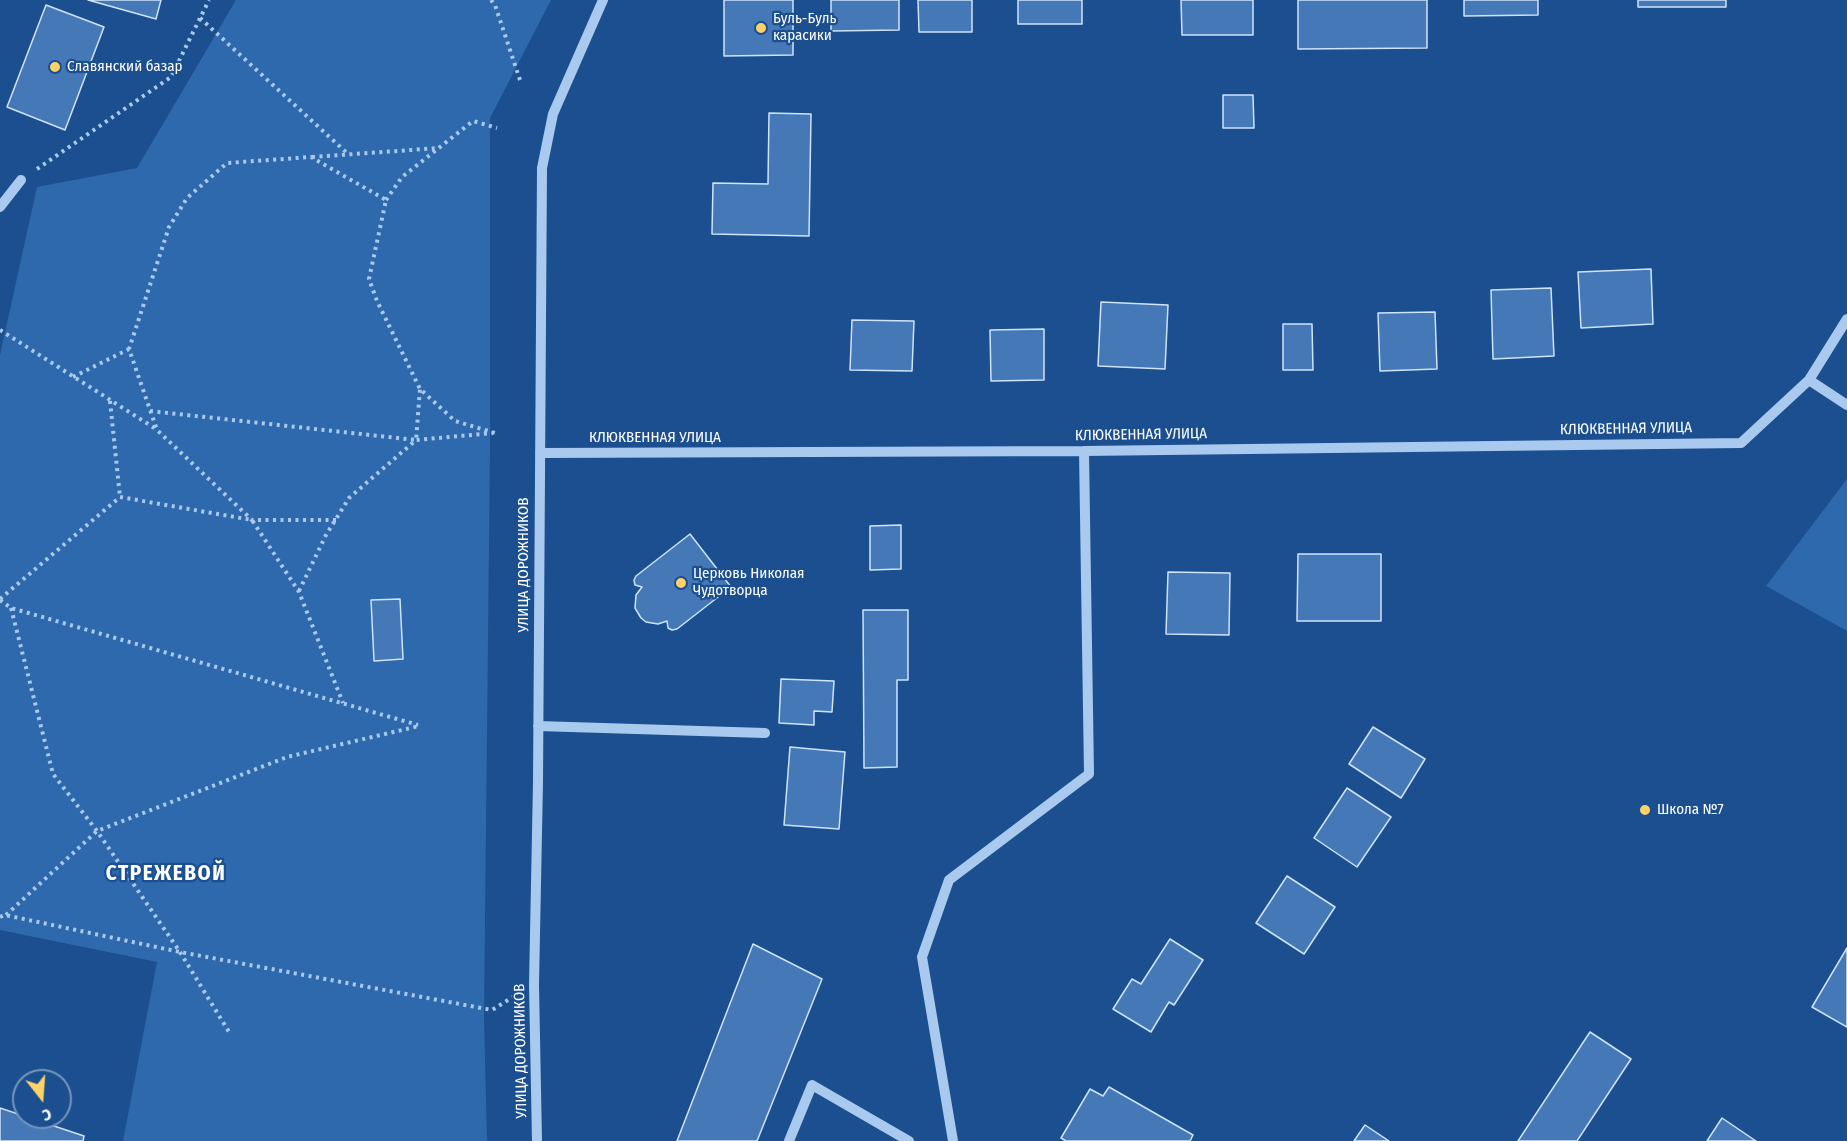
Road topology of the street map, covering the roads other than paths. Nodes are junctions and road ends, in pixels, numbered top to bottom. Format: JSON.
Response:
{"nodes":[{"id":1,"x":603,"y":0,"type":"edge"},
{"id":2,"x":21,"y":180,"type":"road end"},
{"id":3,"x":0,"y":207,"type":"edge"},
{"id":4,"x":1847,"y":319,"type":"edge"},
{"id":5,"x":1809,"y":380,"type":"junction"},
{"id":6,"x":1847,"y":405,"type":"edge"},
{"id":7,"x":1084,"y":451,"type":"junction"},
{"id":8,"x":540,"y":453,"type":"junction"},
{"id":9,"x":538,"y":726,"type":"junction"},
{"id":10,"x":765,"y":733,"type":"dead end"},
{"id":11,"x":537,"y":1141,"type":"edge"},
{"id":12,"x":789,"y":1141,"type":"edge"},
{"id":13,"x":909,"y":1141,"type":"edge"},
{"id":14,"x":953,"y":1141,"type":"edge"}],
"edges":[{"from":1,"to":8,"type":"street","name":"УЛИЦА ДОРОЖНИКОВ"},
{"from":2,"to":3,"type":"street"},
{"from":4,"to":5,"type":"street"},
{"from":5,"to":6,"type":"street"},
{"from":5,"to":7,"type":"street","name":"КЛЮКВЕННАЯ УЛИЦА"},
{"from":7,"to":8,"type":"street","name":"КЛЮКВЕННАЯ УЛИЦА"},
{"from":7,"to":14,"type":"street"},
{"from":8,"to":9,"type":"street","name":"УЛИЦА ДОРОЖНИКОВ"},
{"from":9,"to":10,"type":"street"},
{"from":9,"to":11,"type":"street","name":"УЛИЦА ДОРОЖНИКОВ"},
{"from":12,"to":13,"type":"street"}]}
